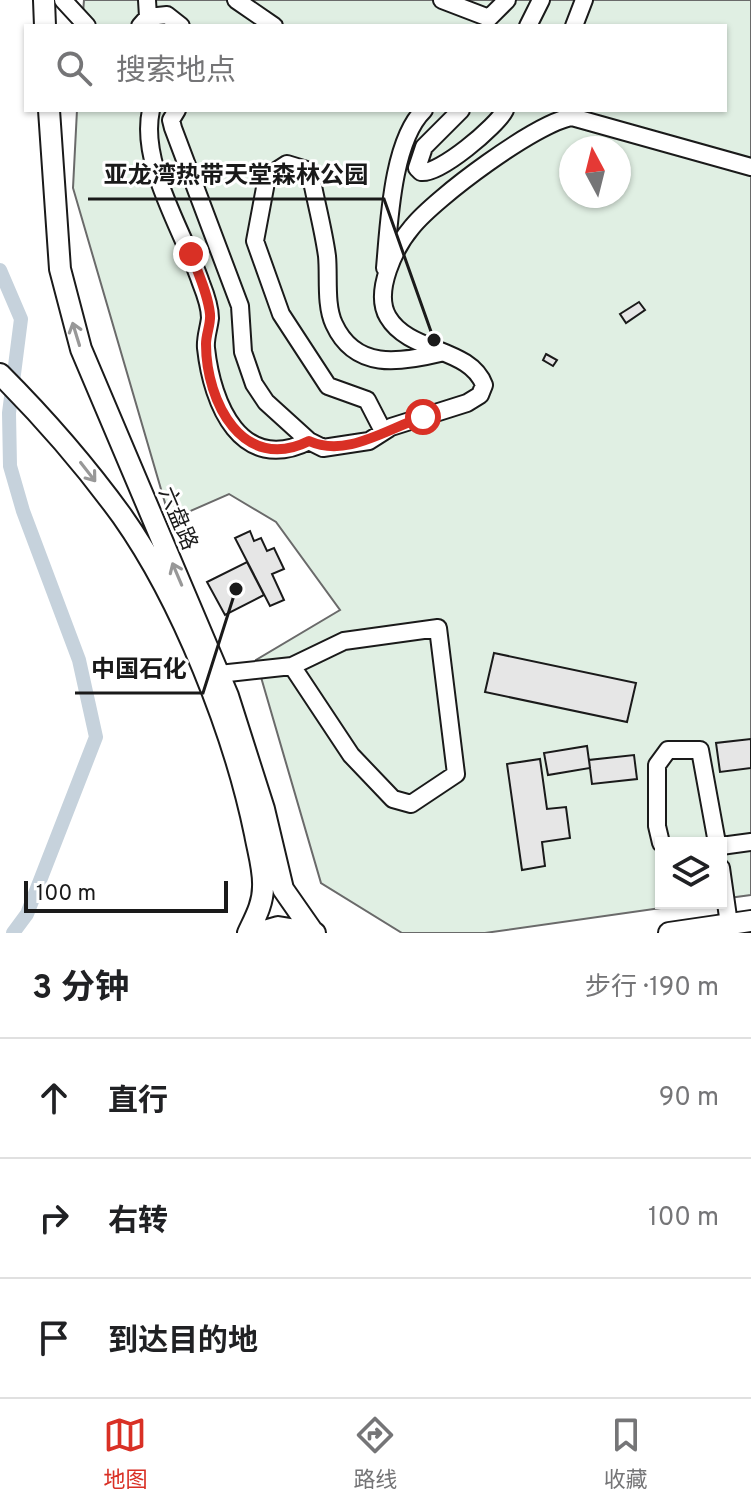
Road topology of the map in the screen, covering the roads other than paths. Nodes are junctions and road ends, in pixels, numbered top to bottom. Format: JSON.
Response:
{"nodes":[{"id":1,"x":44,"y":0,"type":"edge"},
{"id":2,"x":63,"y":0,"type":"edge"},
{"id":3,"x":236,"y":0,"type":"edge"},
{"id":4,"x":442,"y":0,"type":"edge"},
{"id":5,"x":507,"y":0,"type":"edge"},
{"id":6,"x":541,"y":0,"type":"edge"},
{"id":7,"x":584,"y":0,"type":"edge"},
{"id":8,"x":145,"y":14,"type":"edge"},
{"id":9,"x":489,"y":22,"type":"edge"},
{"id":10,"x":45,"y":24,"type":"edge"},
{"id":11,"x":85,"y":24,"type":"edge"},
{"id":12,"x":178,"y":24,"type":"edge"},
{"id":13,"x":271,"y":24,"type":"edge"},
{"id":14,"x":529,"y":24,"type":"edge"},
{"id":15,"x":575,"y":24,"type":"edge"},
{"id":16,"x":52,"y":112,"type":"edge"},
{"id":17,"x":151,"y":112,"type":"edge"},
{"id":18,"x":176,"y":112,"type":"edge"},
{"id":19,"x":422,"y":112,"type":"edge"},
{"id":20,"x":459,"y":112,"type":"edge"},
{"id":21,"x":504,"y":112,"type":"edge"},
{"id":22,"x":751,"y":167,"type":"edge"},
{"id":23,"x":382,"y":295,"type":"junction"},
{"id":24,"x":440,"y":353,"type":"junction"},
{"id":25,"x":0,"y":374,"type":"edge"},
{"id":26,"x":383,"y":431,"type":"junction"},
{"id":27,"x":309,"y":441,"type":"junction"},
{"id":28,"x":292,"y":666,"type":"junction"},
{"id":29,"x":219,"y":674,"type":"junction"},
{"id":30,"x":660,"y":837,"type":"edge"},
{"id":31,"x":718,"y":837,"type":"edge"},
{"id":32,"x":751,"y":842,"type":"edge"},
{"id":33,"x":727,"y":844,"type":"edge"},
{"id":34,"x":727,"y":909,"type":"edge"},
{"id":35,"x":751,"y":921,"type":"edge"},
{"id":36,"x":729,"y":924,"type":"junction"},
{"id":37,"x":314,"y":932,"type":"edge"},
{"id":38,"x":248,"y":933,"type":"edge"},
{"id":39,"x":257,"y":933,"type":"edge"},
{"id":40,"x":669,"y":933,"type":"edge"}],
"edges":[{"from":1,"to":10,"type":"main road"},
{"from":2,"to":11,"type":"street"},
{"from":3,"to":13,"type":"street"},
{"from":4,"to":9,"type":"street"},
{"from":5,"to":9,"type":"street"},
{"from":6,"to":14,"type":"street"},
{"from":7,"to":15,"type":"street"},
{"from":8,"to":12,"type":"street"},
{"from":29,"to":16,"type":"main road","name":"六盘路","one_way":true},
{"from":17,"to":27,"type":"street"},
{"from":18,"to":27,"type":"street"},
{"from":19,"to":23,"type":"street"},
{"from":20,"to":21,"type":"street"},
{"from":22,"to":23,"type":"street"},
{"from":23,"to":24,"type":"street"},
{"from":24,"to":26,"type":"street"},
{"from":24,"to":26,"type":"street"},
{"from":25,"to":38,"type":"main road","name":"六盘路","one_way":true},
{"from":26,"to":27,"type":"street"},
{"from":28,"to":28,"type":"street"},
{"from":28,"to":29,"type":"street"},
{"from":29,"to":37,"type":"main road","name":"六盘路"},
{"from":30,"to":31,"type":"street"},
{"from":32,"to":33,"type":"street"},
{"from":34,"to":36,"type":"street"},
{"from":35,"to":36,"type":"main road"},
{"from":36,"to":40,"type":"main road"},
{"from":37,"to":39,"type":"main road"}]}
